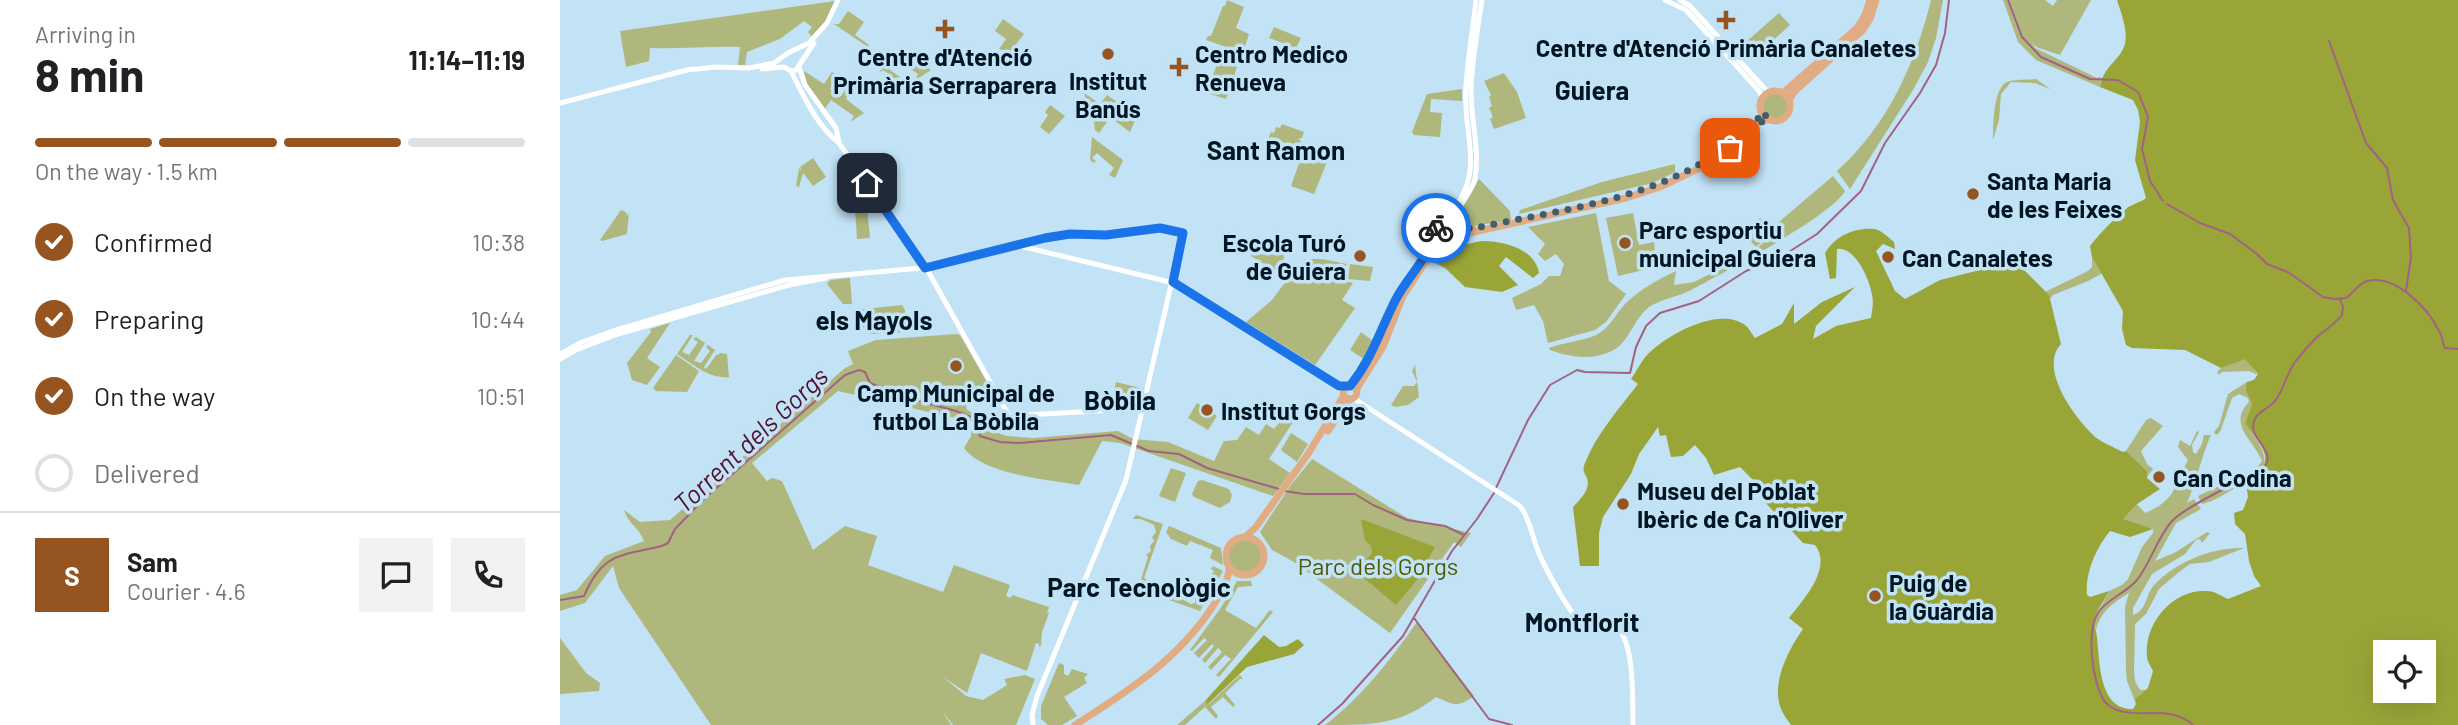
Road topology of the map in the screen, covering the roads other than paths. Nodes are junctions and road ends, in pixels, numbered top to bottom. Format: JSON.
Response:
{"nodes":[{"id":1,"x":839,"y":0,"type":"edge"},
{"id":2,"x":1476,"y":0,"type":"edge"},
{"id":3,"x":1482,"y":0,"type":"edge"},
{"id":4,"x":1665,"y":0,"type":"edge"},
{"id":5,"x":1680,"y":0,"type":"edge"},
{"id":6,"x":1870,"y":0,"type":"edge"},
{"id":7,"x":1876,"y":0,"type":"edge"},
{"id":8,"x":793,"y":52,"type":"junction"},
{"id":9,"x":783,"y":58,"type":"junction"},
{"id":10,"x":800,"y":64,"type":"junction"},
{"id":11,"x":784,"y":67,"type":"junction"},
{"id":12,"x":752,"y":69,"type":"junction"},
{"id":13,"x":791,"y":71,"type":"junction"},
{"id":14,"x":1771,"y":92,"type":"junction"},
{"id":15,"x":1783,"y":93,"type":"junction"},
{"id":16,"x":1762,"y":99,"type":"junction"},
{"id":17,"x":1789,"y":100,"type":"junction"},
{"id":18,"x":560,"y":103,"type":"edge"},
{"id":19,"x":1762,"y":112,"type":"junction"},
{"id":20,"x":1769,"y":119,"type":"junction"},
{"id":21,"x":839,"y":143,"type":"junction"},
{"id":22,"x":1444,"y":220,"type":"junction"},
{"id":23,"x":1457,"y":224,"type":"junction"},
{"id":24,"x":1436,"y":233,"type":"junction"},
{"id":25,"x":1458,"y":239,"type":"junction"},
{"id":26,"x":1442,"y":243,"type":"junction"},
{"id":27,"x":1029,"y":245,"type":"junction"},
{"id":28,"x":925,"y":268,"type":"junction"},
{"id":29,"x":1415,"y":268,"type":"junction"},
{"id":30,"x":801,"y":281,"type":"junction"},
{"id":31,"x":1173,"y":282,"type":"junction"},
{"id":32,"x":1411,"y":282,"type":"junction"},
{"id":33,"x":1396,"y":299,"type":"junction"},
{"id":34,"x":560,"y":354,"type":"edge"},
{"id":35,"x":560,"y":359,"type":"edge"},
{"id":36,"x":1350,"y":393,"type":"junction"},
{"id":37,"x":1142,"y":410,"type":"junction"},
{"id":38,"x":1259,"y":523,"type":"junction"},
{"id":39,"x":1245,"y":537,"type":"junction"},
{"id":40,"x":1255,"y":541,"type":"junction"},
{"id":41,"x":1229,"y":566,"type":"junction"},
{"id":42,"x":1238,"y":573,"type":"junction"},
{"id":43,"x":1225,"y":584,"type":"junction"},
{"id":44,"x":1033,"y":712,"type":"junction"},
{"id":45,"x":1033,"y":725,"type":"edge"},
{"id":46,"x":1039,"y":725,"type":"edge"},
{"id":47,"x":1075,"y":725,"type":"edge"},
{"id":48,"x":1632,"y":725,"type":"edge"}],
"edges":[{"from":1,"to":8,"type":"street"},
{"from":1,"to":10,"type":"street"},
{"from":2,"to":22,"type":"street"},
{"from":3,"to":23,"type":"street"},
{"from":4,"to":16,"type":"street"},
{"from":5,"to":14,"type":"street"},
{"from":6,"to":15,"type":"main road"},
{"from":7,"to":17,"type":"main road"},
{"from":8,"to":9,"type":"street"},
{"from":8,"to":10,"type":"street"},
{"from":9,"to":11,"type":"street"},
{"from":9,"to":12,"type":"street"},
{"from":10,"to":13,"type":"street"},
{"from":10,"to":21,"type":"street"},
{"from":11,"to":12,"type":"street"},
{"from":11,"to":13,"type":"street"},
{"from":12,"to":18,"type":"street"},
{"from":13,"to":21,"type":"street"},
{"from":14,"to":15,"type":"main road"},
{"from":14,"to":16,"type":"main road"},
{"from":15,"to":17,"type":"main road"},
{"from":16,"to":19,"type":"main road"},
{"from":17,"to":20,"type":"main road"},
{"from":19,"to":20,"type":"main road"},
{"from":19,"to":23,"type":"main road"},
{"from":20,"to":25,"type":"main road"},
{"from":21,"to":28,"type":"street"},
{"from":22,"to":23,"type":"main road"},
{"from":22,"to":24,"type":"main road"},
{"from":23,"to":25,"type":"main road"},
{"from":24,"to":26,"type":"main road"},
{"from":24,"to":29,"type":"main road"},
{"from":25,"to":26,"type":"main road"},
{"from":26,"to":32,"type":"main road"},
{"from":27,"to":28,"type":"street"},
{"from":27,"to":31,"type":"street"},
{"from":27,"to":31,"type":"street"},
{"from":28,"to":30,"type":"street"},
{"from":28,"to":37,"type":"street"},
{"from":29,"to":32,"type":"main road"},
{"from":29,"to":33,"type":"main road"},
{"from":30,"to":34,"type":"street"},
{"from":30,"to":35,"type":"street"},
{"from":31,"to":36,"type":"street"},
{"from":31,"to":37,"type":"street"},
{"from":32,"to":33,"type":"main road"},
{"from":32,"to":36,"type":"main road"},
{"from":33,"to":36,"type":"main road"},
{"from":36,"to":38,"type":"main road"},
{"from":36,"to":48,"type":"street"},
{"from":37,"to":44,"type":"street"},
{"from":38,"to":39,"type":"main road"},
{"from":38,"to":40,"type":"main road"},
{"from":39,"to":40,"type":"main road"},
{"from":39,"to":41,"type":"main road"},
{"from":40,"to":42,"type":"main road"},
{"from":41,"to":42,"type":"main road"},
{"from":41,"to":43,"type":"main road"},
{"from":42,"to":43,"type":"main road"},
{"from":43,"to":47,"type":"main road"},
{"from":44,"to":45,"type":"street"},
{"from":44,"to":46,"type":"street"}]}
